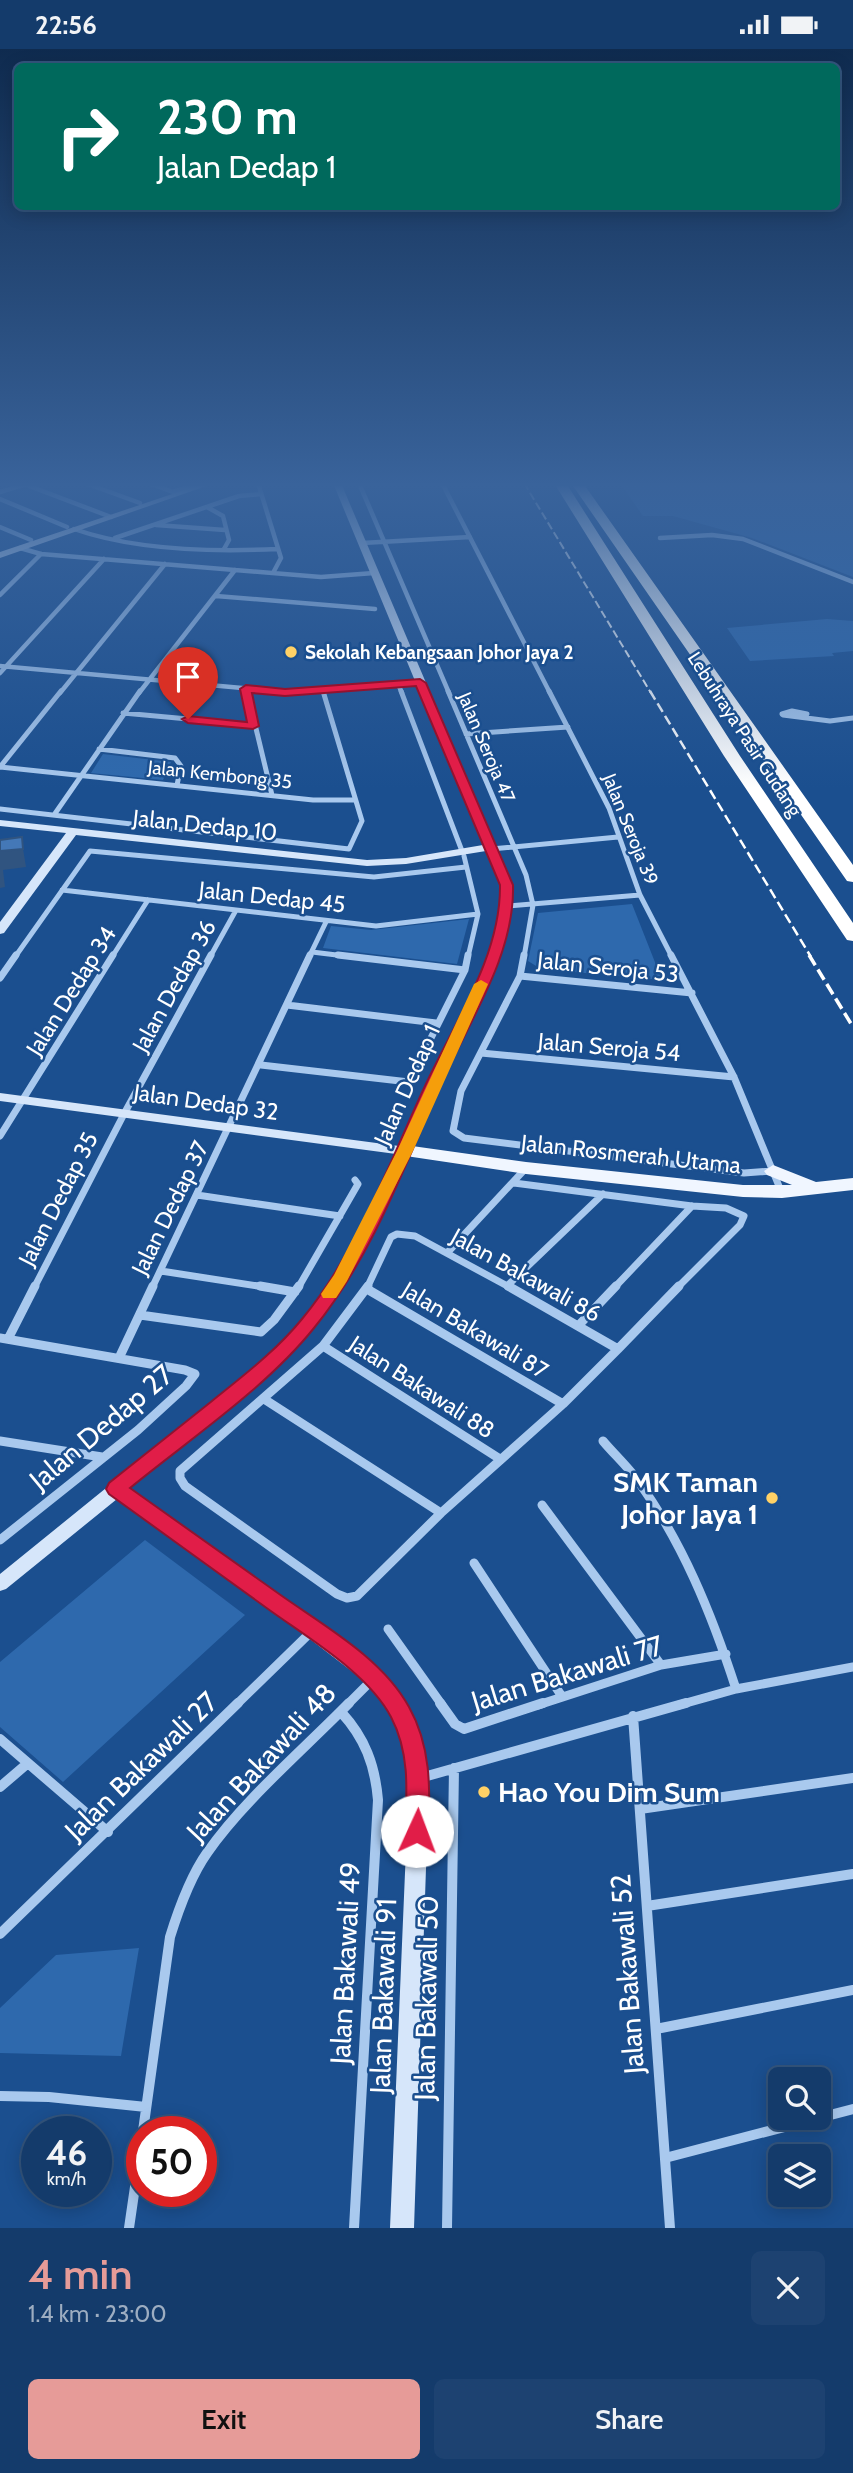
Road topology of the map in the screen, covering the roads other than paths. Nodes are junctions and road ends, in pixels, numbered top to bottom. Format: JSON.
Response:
{"nodes":[{"id":1,"x":80,"y":585,"type":"edge"},
{"id":2,"x":149,"y":585,"type":"edge"},
{"id":3,"x":224,"y":585,"type":"edge"},
{"id":4,"x":379,"y":585,"type":"edge"},
{"id":5,"x":402,"y":585,"type":"edge"},
{"id":6,"x":495,"y":585,"type":"edge"},
{"id":7,"x":624,"y":585,"type":"edge"},
{"id":8,"x":649,"y":585,"type":"edge"},
{"id":9,"x":216,"y":596,"type":"junction"},
{"id":10,"x":375,"y":609,"type":"dead end"},
{"id":11,"x":3,"y":666,"type":"edge"},
{"id":12,"x":0,"y":673,"type":"edge"},
{"id":13,"x":75,"y":673,"type":"junction"},
{"id":14,"x":150,"y":680,"type":"junction"},
{"id":15,"x":420,"y":683,"type":"junction"},
{"id":16,"x":398,"y":684,"type":"junction"},
{"id":17,"x":246,"y":689,"type":"junction"},
{"id":18,"x":323,"y":690,"type":"junction"},
{"id":19,"x":123,"y":713,"type":"junction"},
{"id":20,"x":839,"y":719,"type":"junction"},
{"id":21,"x":853,"y":719,"type":"edge"},
{"id":22,"x":253,"y":726,"type":"junction"},
{"id":23,"x":568,"y":727,"type":"junction"},
{"id":24,"x":466,"y":734,"type":"junction"},
{"id":25,"x":765,"y":748,"type":"junction"},
{"id":26,"x":99,"y":749,"type":"junction"},
{"id":27,"x":732,"y":756,"type":"junction"},
{"id":28,"x":0,"y":767,"type":"edge"},
{"id":29,"x":81,"y":775,"type":"junction"},
{"id":30,"x":177,"y":785,"type":"junction"},
{"id":31,"x":272,"y":795,"type":"junction"},
{"id":32,"x":355,"y":800,"type":"junction"},
{"id":33,"x":0,"y":809,"type":"edge"},
{"id":34,"x":54,"y":815,"type":"junction"},
{"id":35,"x":775,"y":821,"type":"junction"},
{"id":36,"x":0,"y":823,"type":"edge"},
{"id":37,"x":73,"y":831,"type":"junction"},
{"id":38,"x":824,"y":832,"type":"junction"},
{"id":39,"x":618,"y":837,"type":"junction"},
{"id":40,"x":515,"y":847,"type":"junction"},
{"id":41,"x":491,"y":850,"type":"junction"},
{"id":42,"x":464,"y":858,"type":"junction"},
{"id":43,"x":853,"y":877,"type":"edge"},
{"id":44,"x":62,"y":890,"type":"junction"},
{"id":45,"x":640,"y":895,"type":"junction"},
{"id":46,"x":148,"y":901,"type":"junction"},
{"id":47,"x":533,"y":905,"type":"junction"},
{"id":48,"x":507,"y":906,"type":"junction"},
{"id":49,"x":235,"y":912,"type":"junction"},
{"id":50,"x":478,"y":914,"type":"junction"},
{"id":51,"x":327,"y":922,"type":"junction"},
{"id":52,"x":0,"y":930,"type":"edge"},
{"id":53,"x":853,"y":936,"type":"edge"},
{"id":54,"x":312,"y":952,"type":"junction"},
{"id":55,"x":465,"y":970,"type":"junction"},
{"id":56,"x":520,"y":976,"type":"junction"},
{"id":57,"x":0,"y":978,"type":"edge"},
{"id":58,"x":692,"y":993,"type":"junction"},
{"id":59,"x":287,"y":1005,"type":"junction"},
{"id":60,"x":436,"y":1023,"type":"junction"},
{"id":61,"x":481,"y":1053,"type":"junction"},
{"id":62,"x":261,"y":1065,"type":"junction"},
{"id":63,"x":734,"y":1077,"type":"junction"},
{"id":64,"x":0,"y":1097,"type":"edge"},
{"id":65,"x":23,"y":1100,"type":"junction"},
{"id":66,"x":124,"y":1114,"type":"junction"},
{"id":67,"x":229,"y":1128,"type":"junction"},
{"id":68,"x":0,"y":1136,"type":"edge"},
{"id":69,"x":405,"y":1151,"type":"junction"},
{"id":70,"x":526,"y":1168,"type":"junction"},
{"id":71,"x":773,"y":1171,"type":"junction"},
{"id":72,"x":355,"y":1179,"type":"dead end"},
{"id":73,"x":514,"y":1183,"type":"junction"},
{"id":74,"x":853,"y":1184,"type":"edge"},
{"id":75,"x":822,"y":1188,"type":"junction"},
{"id":76,"x":782,"y":1192,"type":"junction"},
{"id":77,"x":603,"y":1194,"type":"junction"},
{"id":78,"x":197,"y":1195,"type":"junction"},
{"id":79,"x":692,"y":1206,"type":"junction"},
{"id":80,"x":340,"y":1216,"type":"junction"},
{"id":81,"x":448,"y":1252,"type":"junction"},
{"id":82,"x":161,"y":1271,"type":"junction"},
{"id":83,"x":507,"y":1286,"type":"junction"},
{"id":84,"x":367,"y":1289,"type":"junction"},
{"id":85,"x":295,"y":1292,"type":"junction"},
{"id":86,"x":140,"y":1315,"type":"junction"},
{"id":87,"x":578,"y":1325,"type":"junction"},
{"id":88,"x":4,"y":1339,"type":"edge"},
{"id":89,"x":323,"y":1346,"type":"junction"},
{"id":90,"x":618,"y":1349,"type":"junction"},
{"id":91,"x":119,"y":1358,"type":"junction"},
{"id":92,"x":264,"y":1399,"type":"junction"},
{"id":93,"x":563,"y":1404,"type":"junction"},
{"id":94,"x":0,"y":1441,"type":"edge"},
{"id":95,"x":603,"y":1441,"type":"dead end"},
{"id":96,"x":102,"y":1457,"type":"junction"},
{"id":97,"x":499,"y":1459,"type":"junction"},
{"id":98,"x":116,"y":1489,"type":"junction"},
{"id":99,"x":542,"y":1506,"type":"dead end"},
{"id":100,"x":441,"y":1513,"type":"junction"},
{"id":101,"x":0,"y":1540,"type":"edge"},
{"id":102,"x":474,"y":1563,"type":"dead end"},
{"id":103,"x":0,"y":1584,"type":"edge"},
{"id":104,"x":388,"y":1629,"type":"dead end"},
{"id":105,"x":313,"y":1630,"type":"junction"},
{"id":106,"x":726,"y":1654,"type":"junction"},
{"id":107,"x":661,"y":1665,"type":"junction"},
{"id":108,"x":853,"y":1667,"type":"edge"},
{"id":109,"x":374,"y":1677,"type":"junction"},
{"id":110,"x":736,"y":1689,"type":"junction"},
{"id":111,"x":561,"y":1695,"type":"junction"},
{"id":112,"x":341,"y":1712,"type":"junction"},
{"id":113,"x":633,"y":1716,"type":"junction"},
{"id":114,"x":0,"y":1739,"type":"edge"},
{"id":115,"x":28,"y":1763,"type":"junction"},
{"id":116,"x":454,"y":1768,"type":"junction"},
{"id":117,"x":419,"y":1778,"type":"junction"},
{"id":118,"x":853,"y":1778,"type":"edge"},
{"id":119,"x":0,"y":1787,"type":"edge"},
{"id":120,"x":640,"y":1809,"type":"junction"},
{"id":121,"x":108,"y":1832,"type":"junction"},
{"id":122,"x":853,"y":1874,"type":"edge"},
{"id":123,"x":647,"y":1906,"type":"junction"},
{"id":124,"x":0,"y":1934,"type":"edge"},
{"id":125,"x":853,"y":1990,"type":"edge"},
{"id":126,"x":656,"y":2029,"type":"junction"},
{"id":127,"x":0,"y":2096,"type":"edge"},
{"id":128,"x":146,"y":2107,"type":"junction"},
{"id":129,"x":853,"y":2109,"type":"edge"},
{"id":130,"x":145,"y":2116,"type":"edge"},
{"id":131,"x":665,"y":2158,"type":"junction"},
{"id":132,"x":132,"y":2207,"type":"edge"},
{"id":133,"x":129,"y":2228,"type":"edge"},
{"id":134,"x":354,"y":2228,"type":"edge"},
{"id":135,"x":402,"y":2228,"type":"edge"},
{"id":136,"x":447,"y":2228,"type":"edge"},
{"id":137,"x":670,"y":2228,"type":"edge"}],
"edges":[{"from":1,"to":11,"type":"street"},
{"from":2,"to":13,"type":"street"},
{"from":3,"to":9,"type":"street"},
{"from":4,"to":15,"type":"main road","name":"Jalan Dedap 1"},
{"from":5,"to":24,"type":"street","name":"Jalan Seroja 47"},
{"from":6,"to":23,"type":"street","name":"Jalan Seroja 39"},
{"from":7,"to":27,"type":"highway","name":"Lebuhraya Pasir Gudang"},
{"from":8,"to":25,"type":"highway","name":"Lebuhraya Pasir Gudang"},
{"from":9,"to":10,"type":"street"},
{"from":9,"to":14,"type":"street"},
{"from":11,"to":12,"type":"street"},
{"from":11,"to":13,"type":"street"},
{"from":13,"to":14,"type":"street"},
{"from":13,"to":28,"type":"street"},
{"from":14,"to":17,"type":"street"},
{"from":14,"to":19,"type":"street"},
{"from":15,"to":16,"type":"street"},
{"from":15,"to":41,"type":"main road","name":"Jalan Dedap 1"},
{"from":16,"to":18,"type":"street"},
{"from":16,"to":42,"type":"street"},
{"from":17,"to":18,"type":"street"},
{"from":17,"to":22,"type":"street"},
{"from":18,"to":32,"type":"street"},
{"from":19,"to":22,"type":"street"},
{"from":19,"to":26,"type":"street"},
{"from":20,"to":20,"type":"street"},
{"from":20,"to":21,"type":"street"},
{"from":22,"to":31,"type":"street"},
{"from":23,"to":24,"type":"street"},
{"from":23,"to":39,"type":"street","name":"Jalan Seroja 39"},
{"from":24,"to":40,"type":"street","name":"Jalan Seroja 47"},
{"from":25,"to":27,"type":"highway"},
{"from":25,"to":38,"type":"highway","name":"Lebuhraya Pasir Gudang"},
{"from":26,"to":29,"type":"street"},
{"from":26,"to":30,"type":"street"},
{"from":27,"to":35,"type":"highway","name":"Lebuhraya Pasir Gudang"},
{"from":28,"to":29,"type":"street","name":"Jalan Kembong 35"},
{"from":29,"to":30,"type":"street","name":"Jalan Kembong 35"},
{"from":29,"to":34,"type":"street"},
{"from":30,"to":31,"type":"street","name":"Jalan Kembong 35"},
{"from":31,"to":32,"type":"street","name":"Jalan Kembong 35"},
{"from":32,"to":34,"type":"street"},
{"from":33,"to":34,"type":"street"},
{"from":35,"to":38,"type":"highway"},
{"from":35,"to":53,"type":"highway","name":"Lebuhraya Pasir Gudang"},
{"from":36,"to":37,"type":"main road","name":"Jalan Dedap 10"},
{"from":37,"to":42,"type":"main road","name":"Jalan Dedap 10"},
{"from":37,"to":52,"type":"main road"},
{"from":38,"to":43,"type":"highway","name":"Lebuhraya Pasir Gudang"},
{"from":39,"to":40,"type":"street"},
{"from":39,"to":45,"type":"street","name":"Jalan Seroja 39"},
{"from":40,"to":41,"type":"street"},
{"from":40,"to":47,"type":"street","name":"Jalan Seroja 47"},
{"from":41,"to":42,"type":"main road","name":"Jalan Dedap 10"},
{"from":41,"to":48,"type":"main road","name":"Jalan Dedap 1"},
{"from":42,"to":44,"type":"street"},
{"from":42,"to":50,"type":"street"},
{"from":44,"to":46,"type":"street","name":"Jalan Dedap 45"},
{"from":44,"to":57,"type":"street"},
{"from":45,"to":47,"type":"street"},
{"from":45,"to":58,"type":"street","name":"Jalan Seroja 39"},
{"from":46,"to":49,"type":"street","name":"Jalan Dedap 45"},
{"from":46,"to":65,"type":"street","name":"Jalan Dedap 34"},
{"from":47,"to":48,"type":"street"},
{"from":47,"to":56,"type":"street"},
{"from":48,"to":69,"type":"main road","name":"Jalan Dedap 1"},
{"from":49,"to":51,"type":"street","name":"Jalan Dedap 45"},
{"from":49,"to":66,"type":"street","name":"Jalan Dedap 36"},
{"from":50,"to":51,"type":"street","name":"Jalan Dedap 45"},
{"from":50,"to":55,"type":"street"},
{"from":51,"to":54,"type":"street","name":"Jalan Dedap 37"},
{"from":54,"to":55,"type":"street"},
{"from":54,"to":59,"type":"street","name":"Jalan Dedap 37"},
{"from":55,"to":60,"type":"street"},
{"from":56,"to":58,"type":"street","name":"Jalan Seroja 53"},
{"from":56,"to":61,"type":"street"},
{"from":58,"to":63,"type":"street","name":"Jalan Seroja 39"},
{"from":59,"to":60,"type":"street"},
{"from":59,"to":62,"type":"street","name":"Jalan Dedap 37"},
{"from":60,"to":62,"type":"street"},
{"from":61,"to":63,"type":"street","name":"Jalan Seroja 54"},
{"from":61,"to":71,"type":"street"},
{"from":62,"to":67,"type":"street","name":"Jalan Dedap 37"},
{"from":63,"to":71,"type":"street","name":"Jalan Seroja 39"},
{"from":64,"to":65,"type":"main road","name":"Jalan Dedap 32"},
{"from":65,"to":66,"type":"main road","name":"Jalan Dedap 32"},
{"from":65,"to":68,"type":"street","name":"Jalan Dedap 34"},
{"from":66,"to":67,"type":"main road","name":"Jalan Dedap 32"},
{"from":66,"to":88,"type":"street","name":"Jalan Dedap 35"},
{"from":67,"to":69,"type":"main road","name":"Jalan Dedap 32"},
{"from":67,"to":78,"type":"street","name":"Jalan Dedap 37"},
{"from":69,"to":70,"type":"main road","name":"Jalan Rosmerah Utama"},
{"from":69,"to":98,"type":"main road","name":"Jalan Dedap 1"},
{"from":70,"to":73,"type":"street"},
{"from":70,"to":76,"type":"main road","name":"Jalan Rosmerah Utama"},
{"from":71,"to":75,"type":"main road"},
{"from":71,"to":76,"type":"street","name":"Jalan Seroja 39"},
{"from":72,"to":80,"type":"street"},
{"from":73,"to":77,"type":"street"},
{"from":73,"to":81,"type":"street"},
{"from":74,"to":75,"type":"main road","name":"Jalan Rosmerah Utama"},
{"from":75,"to":76,"type":"main road","name":"Jalan Rosmerah Utama"},
{"from":77,"to":79,"type":"street"},
{"from":77,"to":83,"type":"street"},
{"from":78,"to":80,"type":"street"},
{"from":78,"to":82,"type":"street","name":"Jalan Dedap 37"},
{"from":79,"to":87,"type":"street"},
{"from":79,"to":90,"type":"street"},
{"from":80,"to":85,"type":"street"},
{"from":81,"to":83,"type":"street","name":"Jalan Bakawali 86"},
{"from":81,"to":84,"type":"street","name":"Jalan Bakawali 86"},
{"from":82,"to":85,"type":"street"},
{"from":82,"to":86,"type":"street","name":"Jalan Dedap 37"},
{"from":83,"to":87,"type":"street","name":"Jalan Bakawali 86"},
{"from":84,"to":89,"type":"street"},
{"from":84,"to":93,"type":"street","name":"Jalan Bakawali 87"},
{"from":85,"to":86,"type":"street"},
{"from":86,"to":91,"type":"street","name":"Jalan Dedap 37"},
{"from":87,"to":90,"type":"street","name":"Jalan Bakawali 86"},
{"from":88,"to":91,"type":"street"},
{"from":89,"to":92,"type":"street"},
{"from":89,"to":97,"type":"street","name":"Jalan Bakawali 88"},
{"from":90,"to":93,"type":"street"},
{"from":91,"to":96,"type":"street","name":"Jalan Dedap 27"},
{"from":92,"to":100,"type":"street"},
{"from":92,"to":100,"type":"street"},
{"from":93,"to":97,"type":"street"},
{"from":94,"to":96,"type":"street"},
{"from":95,"to":106,"type":"street"},
{"from":96,"to":101,"type":"street","name":"Jalan Dedap 27"},
{"from":97,"to":100,"type":"street"},
{"from":98,"to":103,"type":"main road","name":"Jalan Dedap 1"},
{"from":98,"to":105,"type":"main road","name":"Jalan Bakawali 91"},
{"from":99,"to":107,"type":"street"},
{"from":102,"to":111,"type":"street"},
{"from":104,"to":111,"type":"street","name":"Jalan Bakawali 77"},
{"from":105,"to":109,"type":"main road","name":"Jalan Bakawali 91"},
{"from":105,"to":121,"type":"street","name":"Jalan Bakawali 27"},
{"from":106,"to":107,"type":"street","name":"Jalan Bakawali 77"},
{"from":106,"to":110,"type":"street"},
{"from":107,"to":111,"type":"street","name":"Jalan Bakawali 77"},
{"from":108,"to":110,"type":"street"},
{"from":109,"to":112,"type":"street","name":"Jalan Bakawali 48"},
{"from":109,"to":117,"type":"main road","name":"Jalan Bakawali 91"},
{"from":110,"to":113,"type":"street"},
{"from":112,"to":128,"type":"street","name":"Jalan Bakawali 48"},
{"from":112,"to":134,"type":"street","name":"Jalan Bakawali 49"},
{"from":113,"to":116,"type":"street"},
{"from":113,"to":120,"type":"street","name":"Jalan Bakawali 52"},
{"from":114,"to":115,"type":"street"},
{"from":115,"to":119,"type":"street"},
{"from":115,"to":121,"type":"street"},
{"from":116,"to":117,"type":"street"},
{"from":116,"to":136,"type":"street","name":"Jalan Bakawali 50"},
{"from":117,"to":135,"type":"main road","name":"Jalan Bakawali 91"},
{"from":118,"to":120,"type":"street"},
{"from":120,"to":123,"type":"street","name":"Jalan Bakawali 52"},
{"from":121,"to":124,"type":"street","name":"Jalan Bakawali 27"},
{"from":122,"to":123,"type":"street"},
{"from":123,"to":126,"type":"street","name":"Jalan Bakawali 52"},
{"from":125,"to":126,"type":"street"},
{"from":126,"to":131,"type":"street","name":"Jalan Bakawali 52"},
{"from":127,"to":128,"type":"street"},
{"from":128,"to":130,"type":"street","name":"Jalan Bakawali 48"},
{"from":129,"to":131,"type":"street"},
{"from":131,"to":137,"type":"street","name":"Jalan Bakawali 52"},
{"from":132,"to":133,"type":"street"}]}
